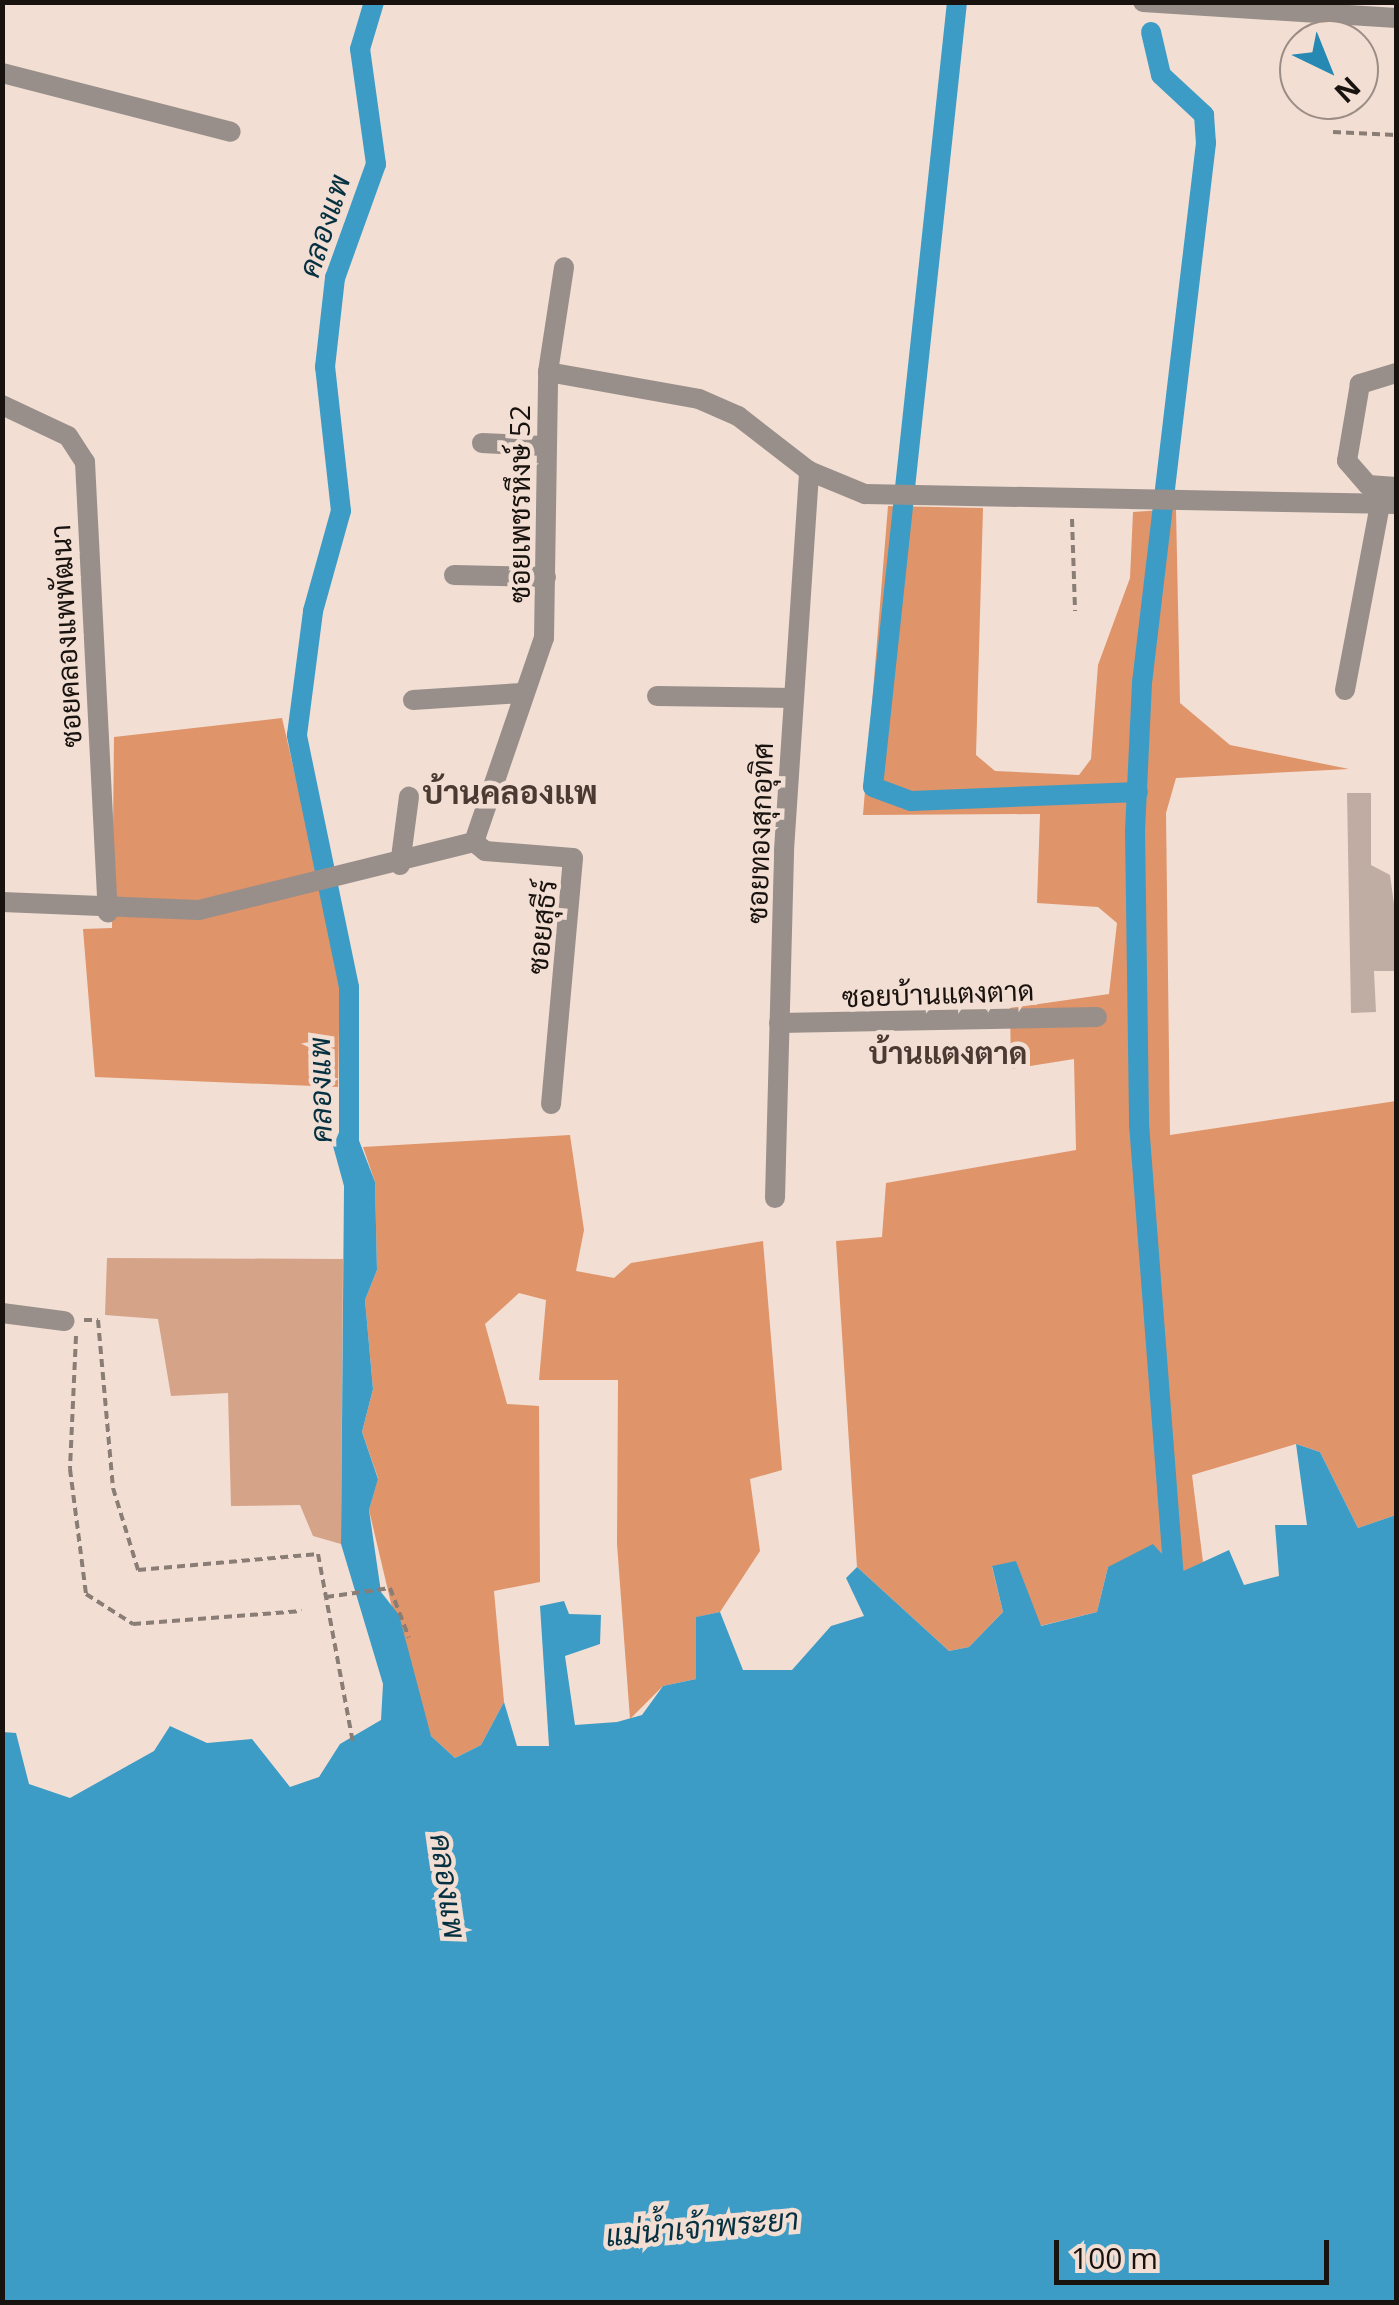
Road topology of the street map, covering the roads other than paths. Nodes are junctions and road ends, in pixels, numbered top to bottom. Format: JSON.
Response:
{"nodes":[{"id":1,"x":1143,"y":2,"type":"edge"},
{"id":2,"x":1179,"y":4,"type":"edge"},
{"id":3,"x":1396,"y":18,"type":"edge"},
{"id":4,"x":2,"y":74,"type":"edge"},
{"id":5,"x":231,"y":132,"type":"dead end"},
{"id":6,"x":564,"y":267,"type":"dead end"},
{"id":7,"x":548,"y":372,"type":"junction"},
{"id":8,"x":1396,"y":373,"type":"edge"},
{"id":9,"x":2,"y":406,"type":"edge"},
{"id":10,"x":482,"y":443,"type":"dead end"},
{"id":11,"x":543,"y":446,"type":"junction"},
{"id":12,"x":809,"y":471,"type":"junction"},
{"id":13,"x":1396,"y":486,"type":"edge"},
{"id":14,"x":1388,"y":504,"type":"edge"},
{"id":15,"x":454,"y":575,"type":"dead end"},
{"id":16,"x":546,"y":577,"type":"junction"},
{"id":17,"x":1346,"y":690,"type":"dead end"},
{"id":18,"x":522,"y":693,"type":"junction"},
{"id":19,"x":657,"y":696,"type":"dead end"},
{"id":20,"x":792,"y":698,"type":"junction"},
{"id":21,"x":413,"y":700,"type":"dead end"},
{"id":22,"x":410,"y":798,"type":"dead end"},
{"id":23,"x":474,"y":842,"type":"junction"},
{"id":24,"x":400,"y":865,"type":"junction"},
{"id":25,"x":2,"y":902,"type":"edge"},
{"id":26,"x":108,"y":912,"type":"junction"},
{"id":27,"x":1098,"y":1017,"type":"dead end"},
{"id":28,"x":780,"y":1024,"type":"junction"},
{"id":29,"x":551,"y":1104,"type":"dead end"},
{"id":30,"x":775,"y":1198,"type":"dead end"},
{"id":31,"x":2,"y":1314,"type":"edge"},
{"id":32,"x":64,"y":1321,"type":"road end"}],
"edges":[{"from":1,"to":2,"type":"street"},
{"from":2,"to":3,"type":"street"},
{"from":4,"to":5,"type":"street"},
{"from":6,"to":7,"type":"street"},
{"from":7,"to":11,"type":"street","name":"ซอยเพชรหึงษ์ 52"},
{"from":7,"to":12,"type":"street","name":"ซอยเพชรหึงษ์ 52"},
{"from":8,"to":13,"type":"street"},
{"from":9,"to":26,"type":"street","name":"ซอยคลองแพพัฒนา"},
{"from":10,"to":11,"type":"street"},
{"from":11,"to":16,"type":"street","name":"ซอยเพชรหึงษ์ 52"},
{"from":12,"to":14,"type":"street","name":"ซอยเพชรหึงษ์ 52"},
{"from":12,"to":20,"type":"street","name":"ซอยทองสุกอุทิศ"},
{"from":14,"to":17,"type":"street"},
{"from":15,"to":16,"type":"street"},
{"from":16,"to":18,"type":"street","name":"ซอยเพชรหึงษ์ 52"},
{"from":18,"to":21,"type":"street"},
{"from":18,"to":23,"type":"street","name":"ซอยเพชรหึงษ์ 52"},
{"from":19,"to":20,"type":"street"},
{"from":20,"to":28,"type":"street","name":"ซอยทองสุกอุทิศ"},
{"from":22,"to":24,"type":"street"},
{"from":23,"to":24,"type":"street"},
{"from":23,"to":29,"type":"street","name":"ซอยสุธีร์"},
{"from":24,"to":26,"type":"street"},
{"from":25,"to":26,"type":"street"},
{"from":27,"to":28,"type":"street","name":"ซอยบ้านแตงตาด"},
{"from":28,"to":30,"type":"street","name":"ซอยทองสุกอุทิศ"},
{"from":31,"to":32,"type":"street"}]}
